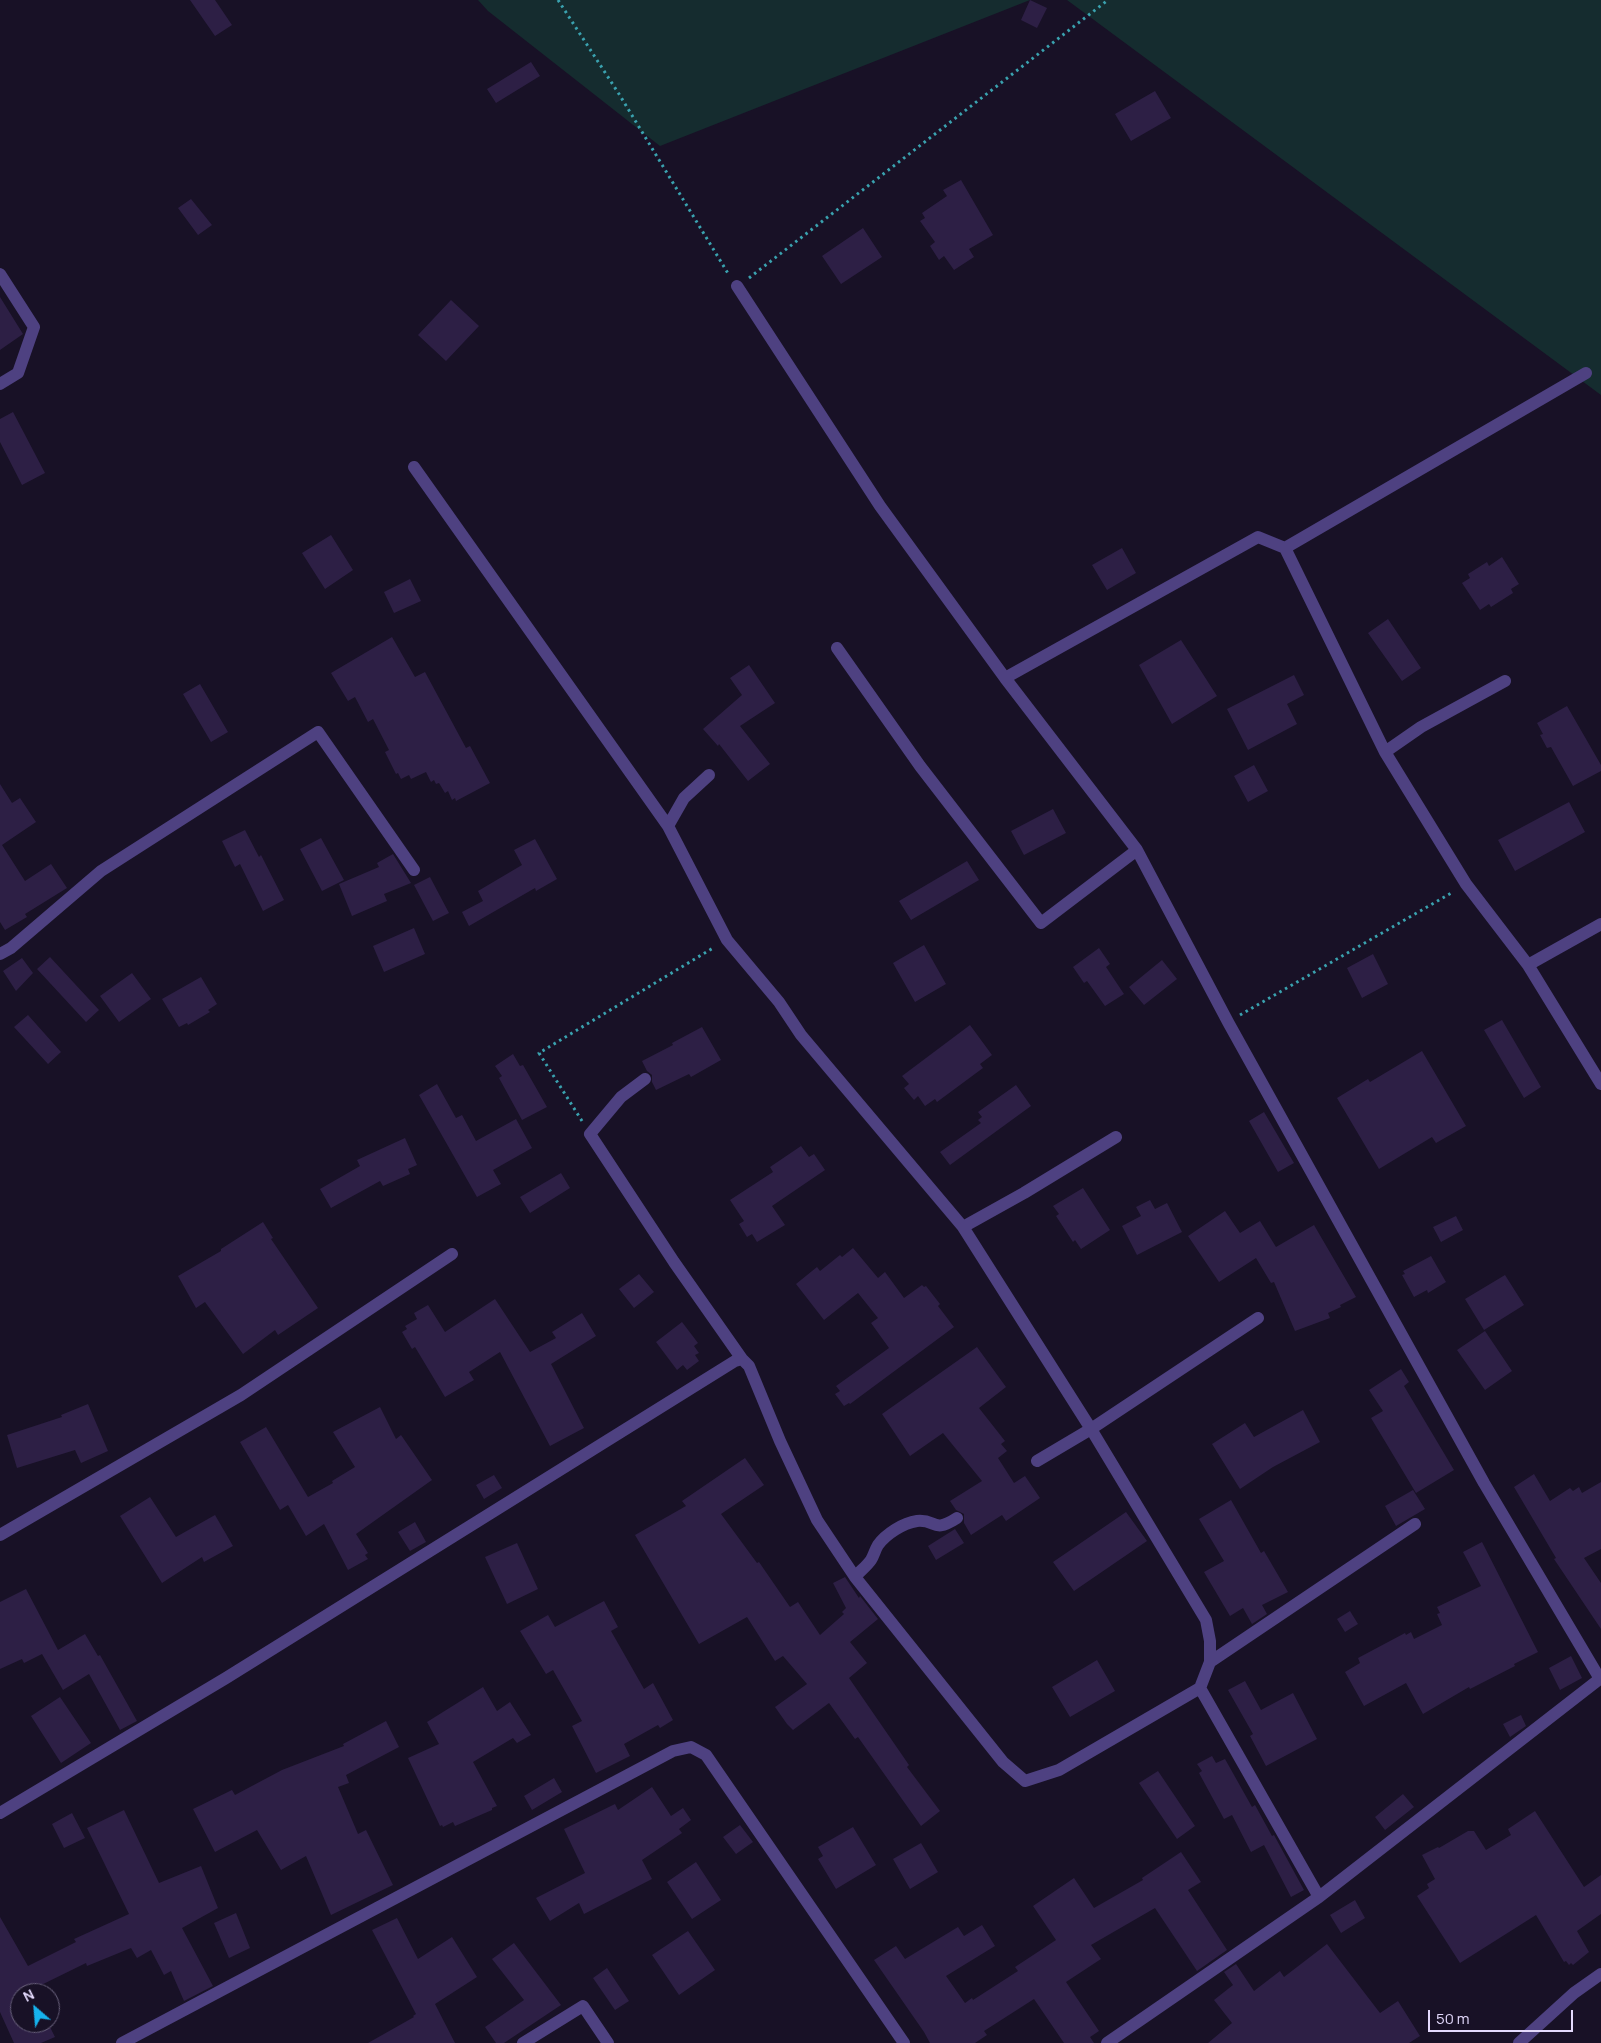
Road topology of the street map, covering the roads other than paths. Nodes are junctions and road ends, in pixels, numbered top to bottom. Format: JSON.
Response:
{"nodes":[{"id":1,"x":0,"y":274,"type":"edge"},
{"id":2,"x":737,"y":286,"type":"road end"},
{"id":3,"x":1586,"y":373,"type":"dead end"},
{"id":4,"x":0,"y":384,"type":"edge"},
{"id":5,"x":414,"y":467,"type":"dead end"},
{"id":6,"x":1285,"y":548,"type":"junction"},
{"id":7,"x":837,"y":648,"type":"dead end"},
{"id":8,"x":1005,"y":678,"type":"junction"},
{"id":9,"x":1505,"y":681,"type":"dead end"},
{"id":10,"x":1385,"y":752,"type":"junction"},
{"id":11,"x":709,"y":775,"type":"dead end"},
{"id":12,"x":668,"y":826,"type":"junction"},
{"id":13,"x":1137,"y":850,"type":"junction"},
{"id":14,"x":414,"y":870,"type":"dead end"},
{"id":15,"x":1601,"y":924,"type":"edge"},
{"id":16,"x":0,"y":954,"type":"edge"},
{"id":17,"x":1528,"y":965,"type":"junction"},
{"id":18,"x":645,"y":1079,"type":"dead end"},
{"id":19,"x":1601,"y":1084,"type":"edge"},
{"id":20,"x":1116,"y":1137,"type":"dead end"},
{"id":21,"x":963,"y":1227,"type":"junction"},
{"id":22,"x":452,"y":1254,"type":"dead end"},
{"id":23,"x":1258,"y":1318,"type":"dead end"},
{"id":24,"x":742,"y":1358,"type":"junction"},
{"id":25,"x":1091,"y":1429,"type":"junction"},
{"id":26,"x":1037,"y":1461,"type":"dead end"},
{"id":27,"x":957,"y":1518,"type":"dead end"},
{"id":28,"x":1415,"y":1524,"type":"dead end"},
{"id":29,"x":0,"y":1535,"type":"edge"},
{"id":30,"x":855,"y":1577,"type":"junction"},
{"id":31,"x":1210,"y":1662,"type":"junction"},
{"id":32,"x":1600,"y":1678,"type":"edge"},
{"id":33,"x":1200,"y":1688,"type":"junction"},
{"id":34,"x":0,"y":1813,"type":"edge"},
{"id":35,"x":1319,"y":1896,"type":"junction"},
{"id":36,"x":1601,"y":1974,"type":"edge"},
{"id":37,"x":122,"y":2043,"type":"edge"},
{"id":38,"x":523,"y":2043,"type":"edge"},
{"id":39,"x":608,"y":2043,"type":"edge"},
{"id":40,"x":904,"y":2043,"type":"edge"},
{"id":41,"x":1107,"y":2043,"type":"edge"},
{"id":42,"x":1519,"y":2043,"type":"edge"}],
"edges":[{"from":1,"to":4,"type":"street"},
{"from":2,"to":8,"type":"street"},
{"from":3,"to":6,"type":"street"},
{"from":5,"to":12,"type":"street"},
{"from":6,"to":8,"type":"street"},
{"from":6,"to":10,"type":"street"},
{"from":7,"to":13,"type":"street"},
{"from":8,"to":13,"type":"street"},
{"from":9,"to":10,"type":"street"},
{"from":10,"to":17,"type":"street"},
{"from":11,"to":12,"type":"street"},
{"from":12,"to":21,"type":"street"},
{"from":13,"to":32,"type":"street"},
{"from":14,"to":16,"type":"street"},
{"from":15,"to":17,"type":"street"},
{"from":17,"to":19,"type":"street"},
{"from":18,"to":24,"type":"street"},
{"from":20,"to":21,"type":"street"},
{"from":21,"to":25,"type":"street"},
{"from":22,"to":29,"type":"street"},
{"from":23,"to":25,"type":"street"},
{"from":24,"to":30,"type":"street"},
{"from":24,"to":34,"type":"street"},
{"from":25,"to":26,"type":"street"},
{"from":25,"to":31,"type":"street"},
{"from":27,"to":30,"type":"street"},
{"from":28,"to":31,"type":"street"},
{"from":30,"to":33,"type":"street"},
{"from":31,"to":33,"type":"street"},
{"from":32,"to":35,"type":"street"},
{"from":33,"to":35,"type":"street"},
{"from":35,"to":41,"type":"street"},
{"from":36,"to":42,"type":"street"},
{"from":37,"to":40,"type":"street"},
{"from":38,"to":39,"type":"street"}]}
